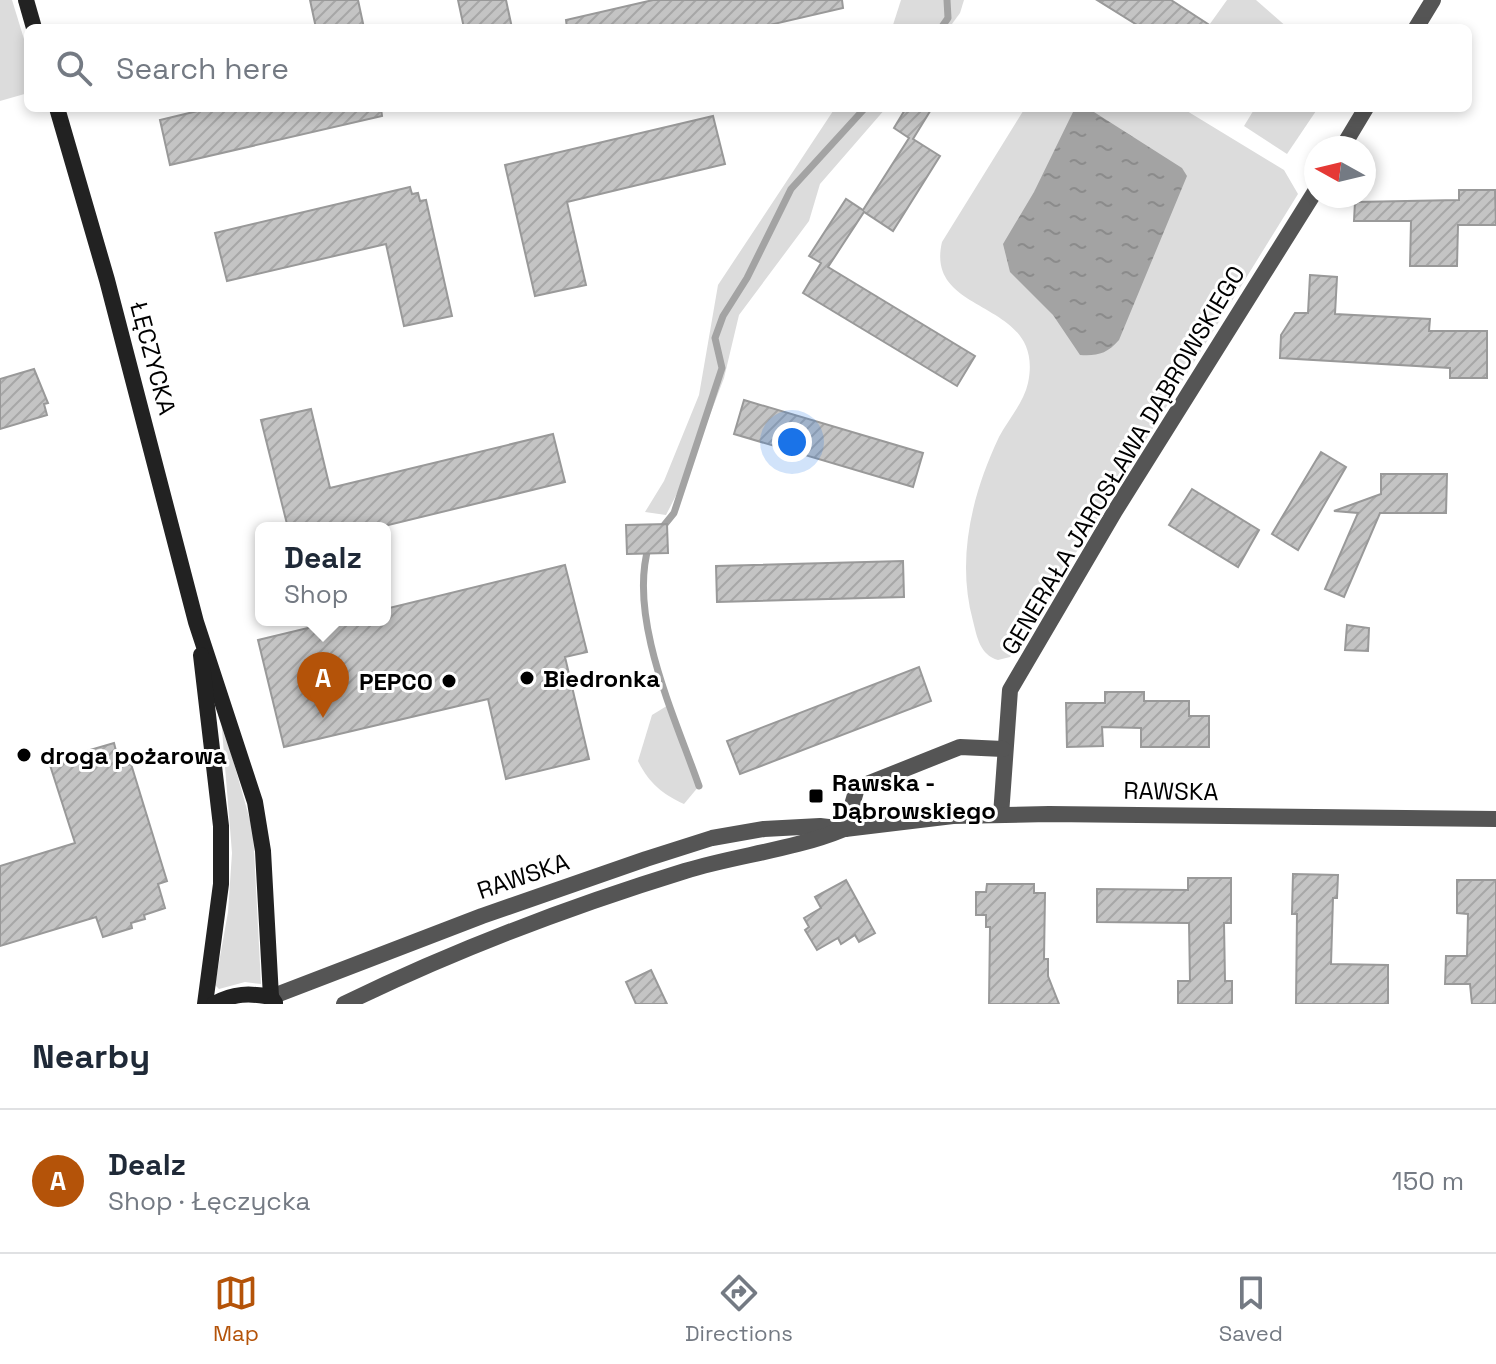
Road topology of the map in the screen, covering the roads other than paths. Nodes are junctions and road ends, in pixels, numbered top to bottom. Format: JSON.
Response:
{"nodes":[{"id":1,"x":26,"y":0,"type":"edge"},
{"id":2,"x":1433,"y":0,"type":"edge"},
{"id":3,"x":33,"y":24,"type":"edge"},
{"id":4,"x":1418,"y":24,"type":"edge"},
{"id":5,"x":58,"y":112,"type":"edge"},
{"id":6,"x":1364,"y":112,"type":"edge"},
{"id":7,"x":1349,"y":136,"type":"edge"},
{"id":8,"x":1305,"y":208,"type":"edge"},
{"id":9,"x":196,"y":622,"type":"junction"},
{"id":10,"x":1003,"y":749,"type":"junction"},
{"id":11,"x":1001,"y":815,"type":"junction"},
{"id":12,"x":1496,"y":819,"type":"edge"},
{"id":13,"x":845,"y":829,"type":"junction"},
{"id":14,"x":274,"y":1001,"type":"edge"},
{"id":15,"x":205,"y":1004,"type":"edge"},
{"id":16,"x":214,"y":1004,"type":"edge"},
{"id":17,"x":344,"y":1004,"type":"edge"}],
"edges":[{"from":1,"to":3,"type":"main road"},
{"from":2,"to":4,"type":"street"},
{"from":5,"to":9,"type":"main road","name":"ŁĘCZYCKA"},
{"from":6,"to":7,"type":"street"},
{"from":8,"to":10,"type":"street","name":"GENERAŁA JAROSŁAWA DĄBROWSKIEGO"},
{"from":9,"to":14,"type":"main road","name":"ŁĘCZYCKA"},
{"from":9,"to":15,"type":"main road","name":"ŁĘCZYCKA"},
{"from":10,"to":11,"type":"street","name":"GENERAŁA JAROSŁAWA DĄBROWSKIEGO"},
{"from":10,"to":13,"type":"street"},
{"from":11,"to":12,"type":"street","name":"RAWSKA"},
{"from":11,"to":13,"type":"street","name":"RAWSKA"},
{"from":13,"to":14,"type":"street","name":"RAWSKA"},
{"from":13,"to":17,"type":"street","name":"RAWSKA"},
{"from":14,"to":16,"type":"main road"}]}
